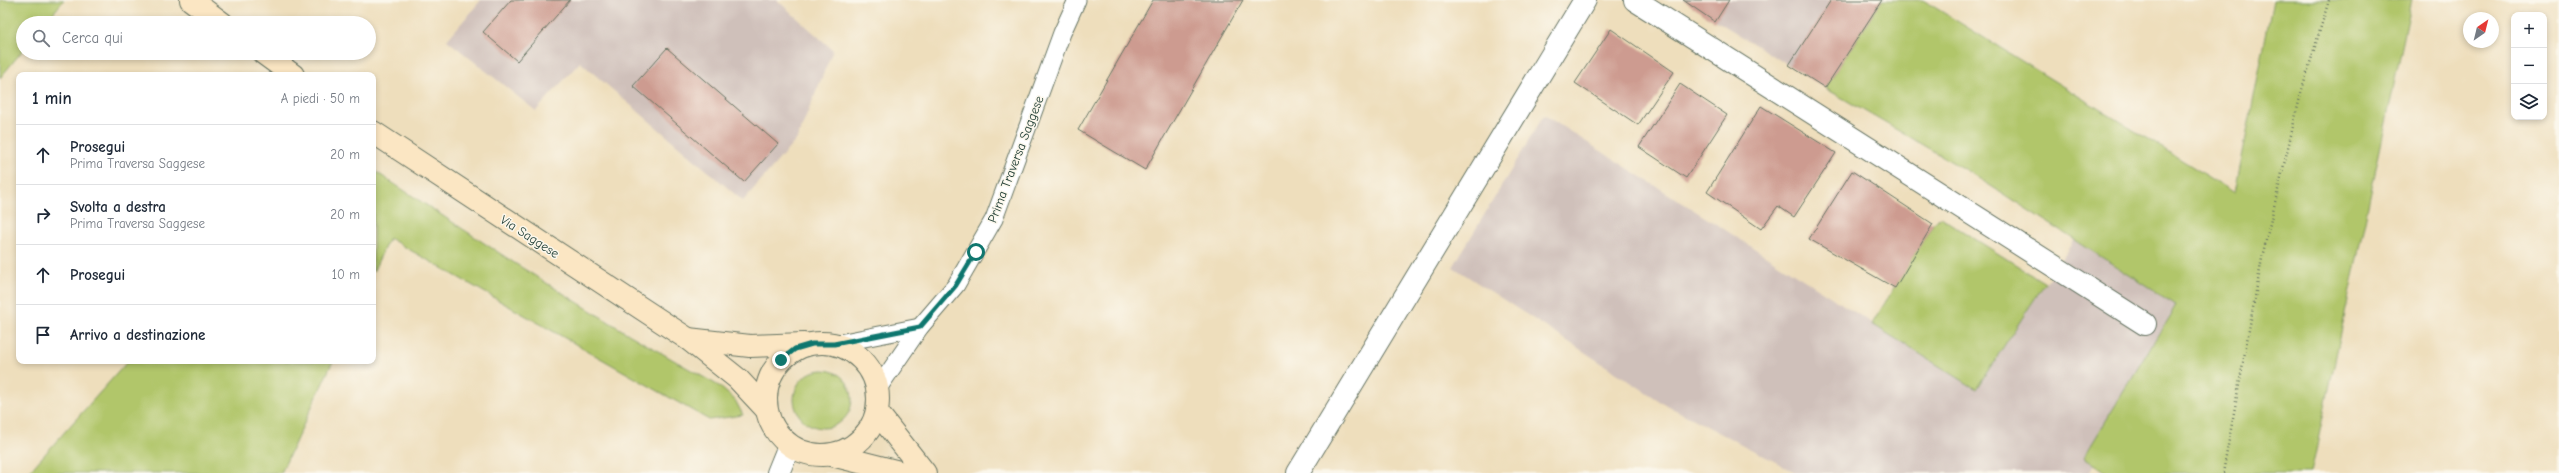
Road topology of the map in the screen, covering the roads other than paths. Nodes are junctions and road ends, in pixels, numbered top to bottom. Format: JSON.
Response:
{"nodes":[{"id":1,"x":191,"y":0,"type":"edge"},
{"id":2,"x":1077,"y":0,"type":"edge"},
{"id":3,"x":1584,"y":0,"type":"edge"},
{"id":4,"x":1635,"y":0,"type":"edge"},
{"id":5,"x":213,"y":16,"type":"edge"},
{"id":6,"x":273,"y":60,"type":"edge"},
{"id":7,"x":289,"y":72,"type":"edge"},
{"id":8,"x":376,"y":134,"type":"edge"},
{"id":9,"x":2145,"y":324,"type":"dead end"},
{"id":10,"x":920,"y":327,"type":"junction"},
{"id":11,"x":688,"y":339,"type":"junction"},
{"id":12,"x":812,"y":344,"type":"junction"},
{"id":13,"x":834,"y":344,"type":"junction"},
{"id":14,"x":878,"y":390,"type":"junction"},
{"id":15,"x":766,"y":409,"type":"junction"},
{"id":16,"x":877,"y":412,"type":"junction"},
{"id":17,"x":789,"y":446,"type":"junction"},
{"id":18,"x":832,"y":455,"type":"junction"},
{"id":19,"x":778,"y":473,"type":"edge"},
{"id":20,"x":903,"y":473,"type":"edge"},
{"id":21,"x":925,"y":473,"type":"edge"},
{"id":22,"x":1298,"y":473,"type":"edge"}],
"edges":[{"from":1,"to":5,"type":"main road"},
{"from":2,"to":10,"type":"lane","name":"Prima Traversa Saggese"},
{"from":3,"to":22,"type":"street"},
{"from":4,"to":9,"type":"street"},
{"from":6,"to":7,"type":"main road"},
{"from":8,"to":11,"type":"main road","name":"Via Saggese"},
{"from":10,"to":13,"type":"lane"},
{"from":10,"to":14,"type":"lane","name":"Prima Traversa Saggese"},
{"from":11,"to":12,"type":"main road"},
{"from":11,"to":15,"type":"main road","name":"Via Saggese"},
{"from":12,"to":13,"type":"main road"},
{"from":12,"to":15,"type":"main road"},
{"from":13,"to":14,"type":"main road"},
{"from":14,"to":16,"type":"main road"},
{"from":15,"to":17,"type":"main road"},
{"from":16,"to":18,"type":"main road"},
{"from":16,"to":21,"type":"main road"},
{"from":17,"to":18,"type":"main road"},
{"from":17,"to":19,"type":"street"},
{"from":18,"to":20,"type":"main road"}]}
